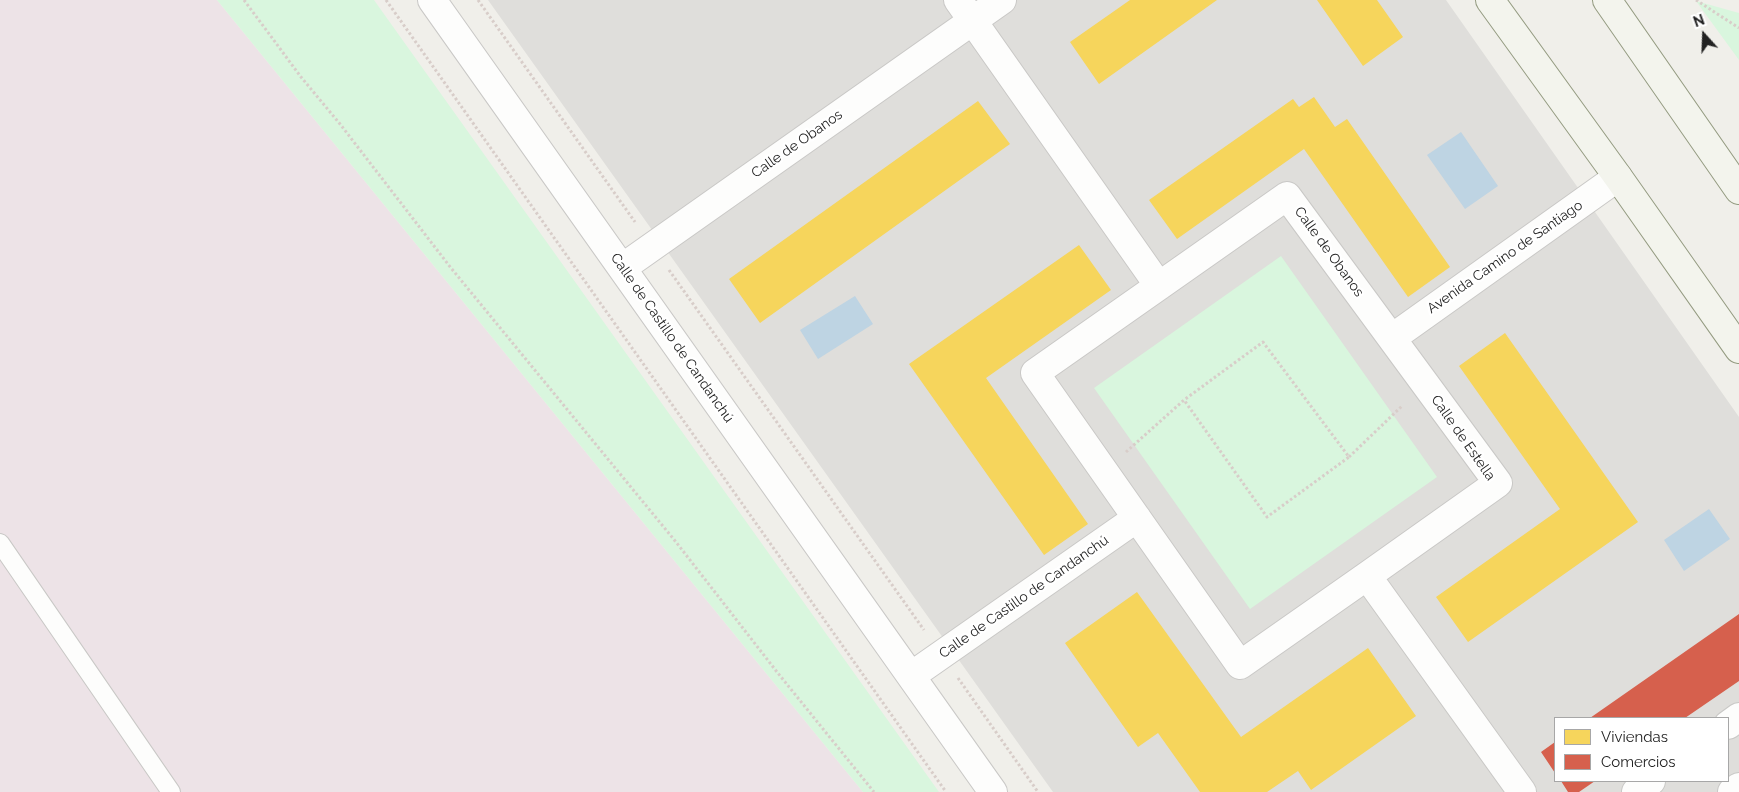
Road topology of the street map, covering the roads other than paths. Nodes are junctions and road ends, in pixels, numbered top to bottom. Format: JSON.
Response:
{"nodes":[{"id":1,"x":432,"y":0,"type":"edge"},
{"id":2,"x":1002,"y":0,"type":"edge"},
{"id":3,"x":1490,"y":0,"type":"edge"},
{"id":4,"x":1607,"y":0,"type":"edge"},
{"id":5,"x":966,"y":10,"type":"edge"},
{"id":6,"x":1618,"y":177,"type":"junction"},
{"id":7,"x":1739,"y":190,"type":"edge"},
{"id":8,"x":622,"y":268,"type":"junction"},
{"id":9,"x":1159,"y":286,"type":"junction"},
{"id":10,"x":1392,"y":338,"type":"junction"},
{"id":11,"x":1739,"y":349,"type":"edge"},
{"id":12,"x":1137,"y":518,"type":"junction"},
{"id":13,"x":0,"y":543,"type":"edge"},
{"id":14,"x":1367,"y":576,"type":"junction"},
{"id":15,"x":911,"y":676,"type":"junction"},
{"id":16,"x":1650,"y":782,"type":"edge"},
{"id":17,"x":1739,"y":787,"type":"edge"},
{"id":18,"x":171,"y":792,"type":"edge"},
{"id":19,"x":993,"y":792,"type":"edge"},
{"id":20,"x":1522,"y":792,"type":"edge"},
{"id":21,"x":1636,"y":792,"type":"edge"},
{"id":22,"x":1732,"y":792,"type":"edge"}],
"edges":[{"from":1,"to":8,"type":"street","name":"Calle de Castillo de Candanchú"},
{"from":2,"to":5,"type":"street","name":"Calle de Obanos"},
{"from":3,"to":6,"type":"street"},
{"from":4,"to":7,"type":"street"},
{"from":5,"to":8,"type":"street","name":"Calle de Obanos"},
{"from":5,"to":9,"type":"street"},
{"from":6,"to":10,"type":"street","name":"Avenida Camino de Santiago"},
{"from":6,"to":11,"type":"street"},
{"from":8,"to":15,"type":"street","name":"Calle de Castillo de Candanchú"},
{"from":9,"to":10,"type":"street","name":"Calle de Obanos"},
{"from":9,"to":12,"type":"street","name":"Calle de Obanos"},
{"from":10,"to":14,"type":"street","name":"Calle de Estella"},
{"from":12,"to":14,"type":"street","name":"Calle de Estella"},
{"from":12,"to":15,"type":"street","name":"Calle de Castillo de Candanchú"},
{"from":13,"to":18,"type":"lane"},
{"from":14,"to":20,"type":"street"},
{"from":15,"to":19,"type":"street","name":"Calle de Castillo de Candanchú"},
{"from":16,"to":21,"type":"street"},
{"from":17,"to":22,"type":"street"}]}
